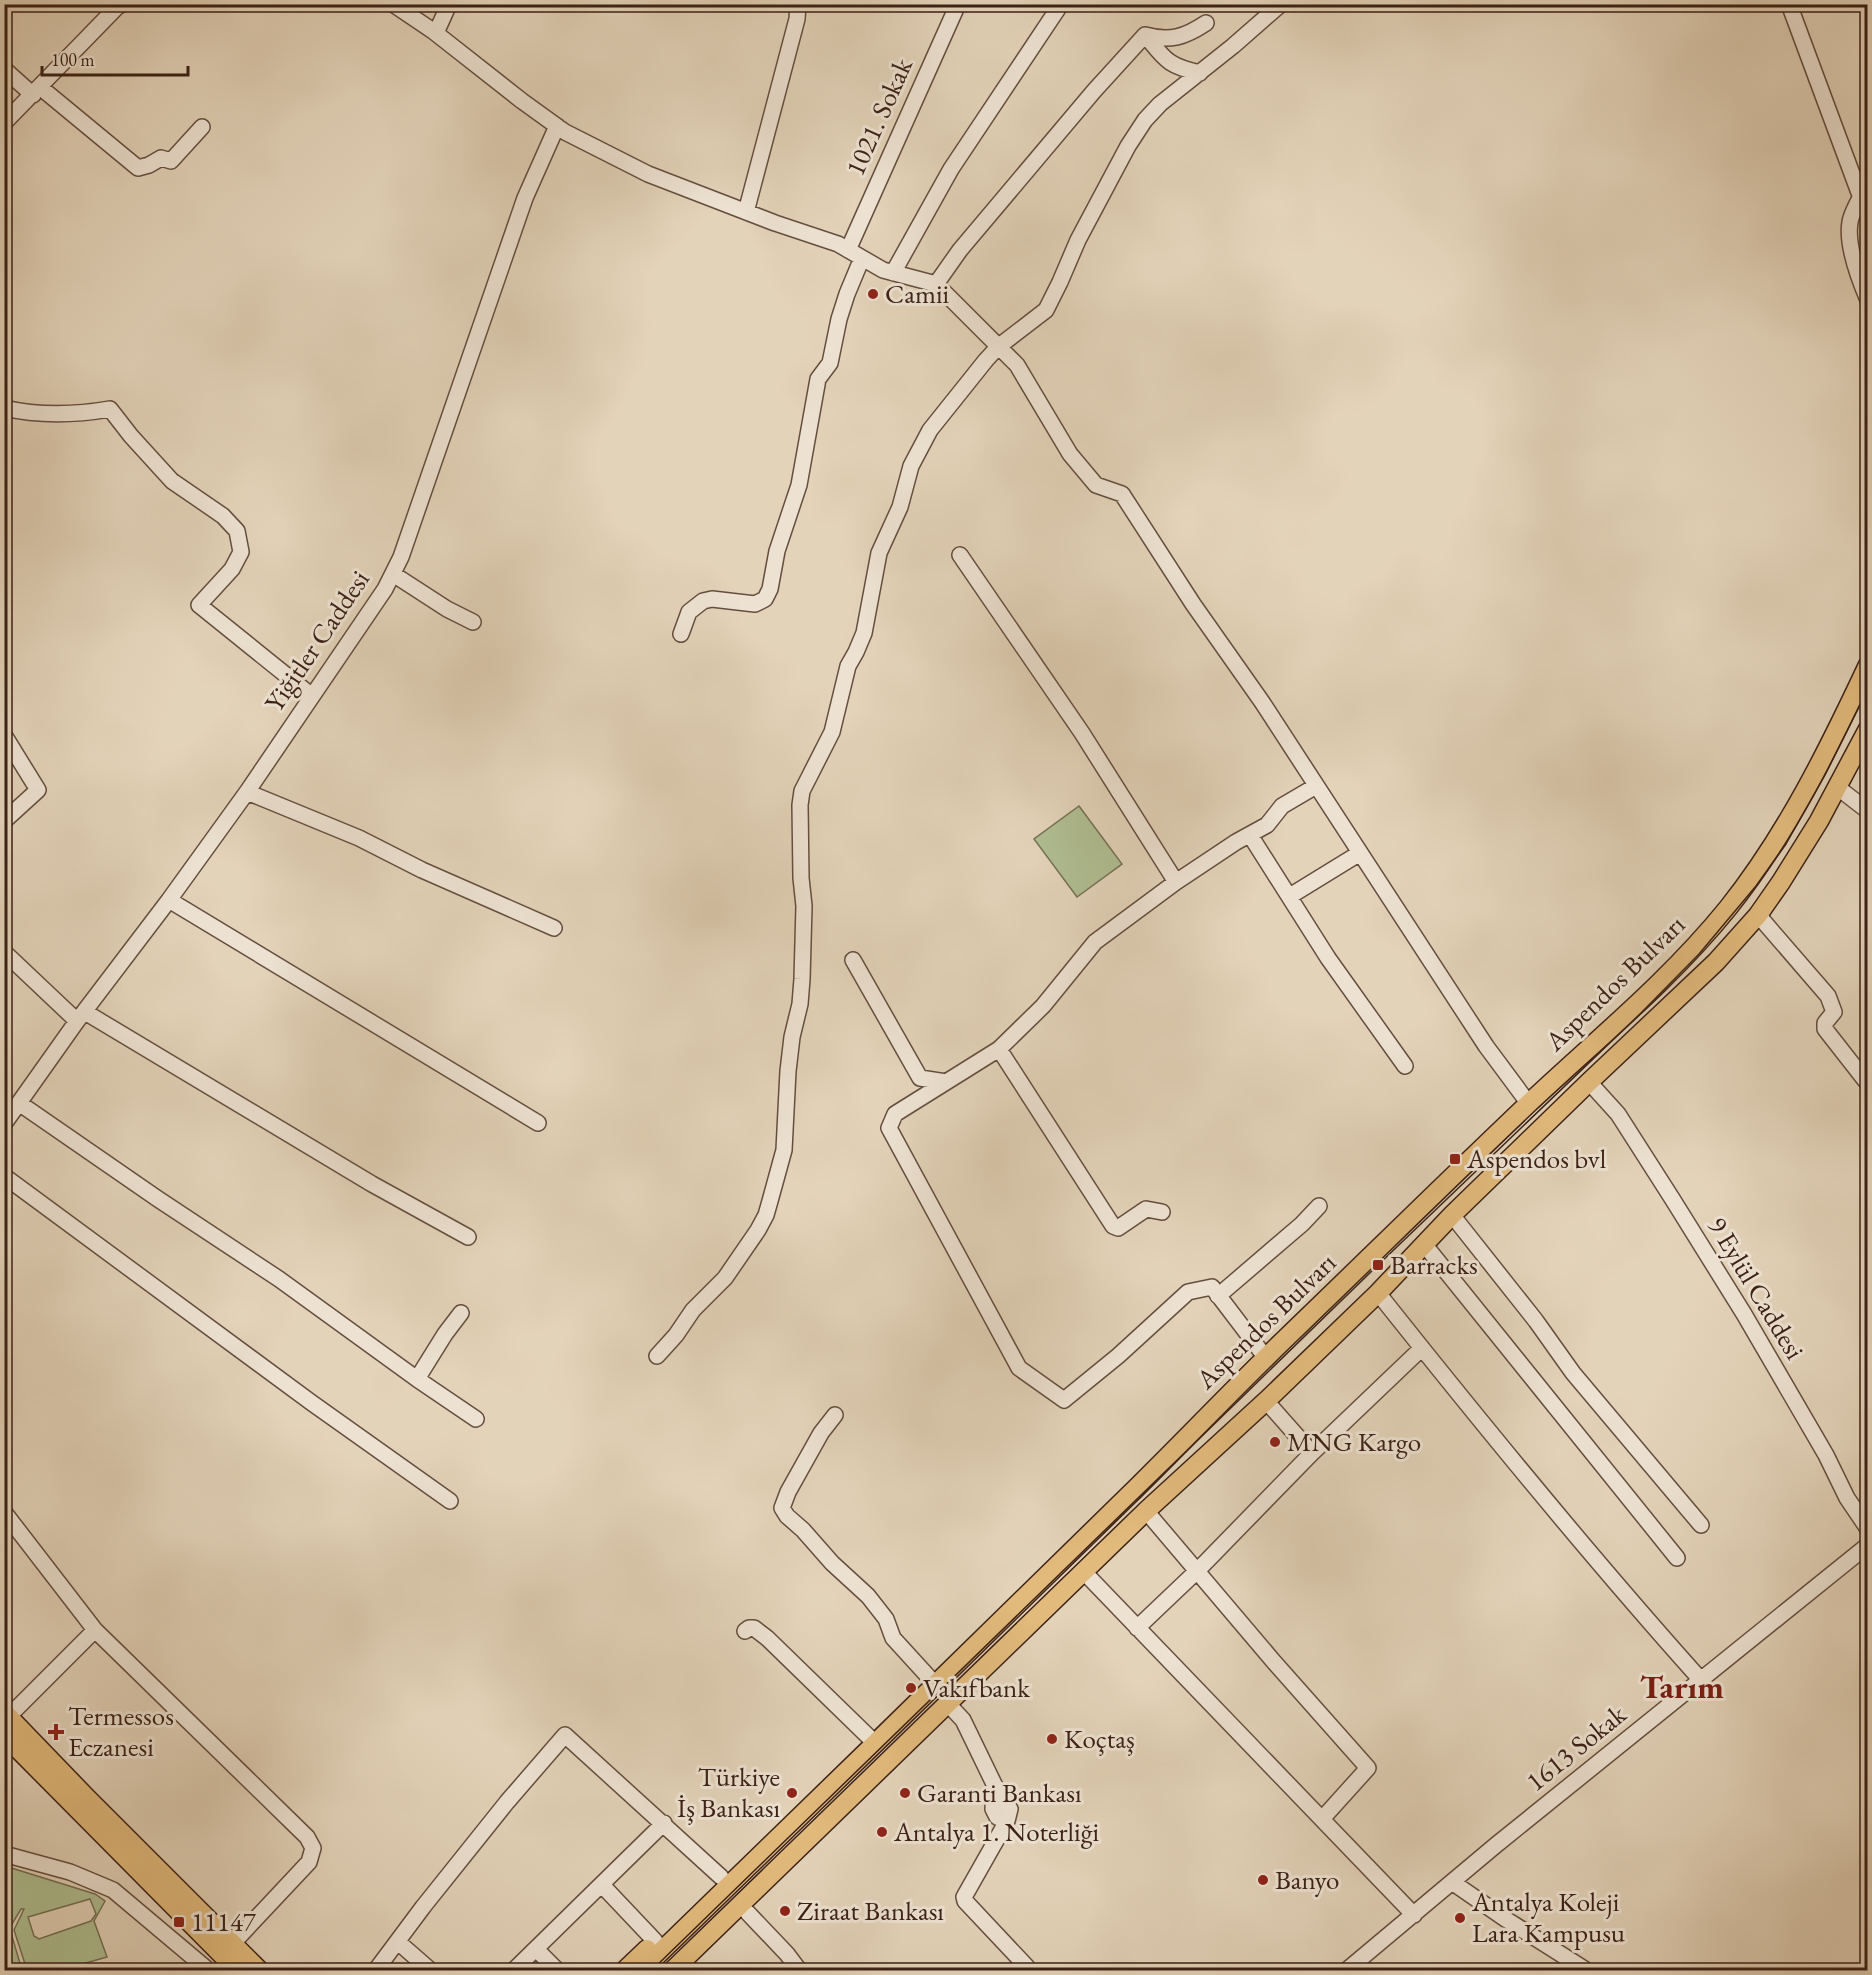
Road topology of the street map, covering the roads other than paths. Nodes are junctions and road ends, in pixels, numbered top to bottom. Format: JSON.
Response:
{"nodes":[{"id":1,"x":122,"y":4,"type":"edge"},
{"id":2,"x":393,"y":4,"type":"edge"},
{"id":3,"x":449,"y":4,"type":"edge"},
{"id":4,"x":798,"y":4,"type":"edge"},
{"id":5,"x":958,"y":4,"type":"edge"},
{"id":6,"x":1061,"y":4,"type":"edge"},
{"id":7,"x":1281,"y":4,"type":"edge"},
{"id":8,"x":1789,"y":4,"type":"edge"},
{"id":9,"x":1206,"y":23,"type":"dead end"},
{"id":10,"x":436,"y":33,"type":"junction"},
{"id":11,"x":1144,"y":35,"type":"junction"},
{"id":12,"x":4,"y":69,"type":"edge"},
{"id":13,"x":1200,"y":74,"type":"junction"},
{"id":14,"x":37,"y":91,"type":"junction"},
{"id":15,"x":4,"y":123,"type":"edge"},
{"id":16,"x":557,"y":126,"type":"junction"},
{"id":17,"x":202,"y":127,"type":"dead end"},
{"id":18,"x":1868,"y":184,"type":"edge"},
{"id":19,"x":1861,"y":198,"type":"junction"},
{"id":20,"x":746,"y":212,"type":"junction"},
{"id":21,"x":848,"y":250,"type":"junction"},
{"id":22,"x":862,"y":258,"type":"junction"},
{"id":23,"x":893,"y":273,"type":"junction"},
{"id":24,"x":936,"y":284,"type":"junction"},
{"id":25,"x":1868,"y":300,"type":"edge"},
{"id":26,"x":998,"y":347,"type":"junction"},
{"id":27,"x":4,"y":408,"type":"edge"},
{"id":28,"x":960,"y":555,"type":"dead end"},
{"id":29,"x":393,"y":574,"type":"junction"},
{"id":30,"x":472,"y":622,"type":"dead end"},
{"id":31,"x":681,"y":634,"type":"dead end"},
{"id":32,"x":1868,"y":665,"type":"edge"},
{"id":33,"x":312,"y":696,"type":"junction"},
{"id":34,"x":1868,"y":729,"type":"edge"},
{"id":35,"x":4,"y":735,"type":"edge"},
{"id":36,"x":1863,"y":750,"type":"edge"},
{"id":37,"x":1316,"y":786,"type":"junction"},
{"id":38,"x":1837,"y":787,"type":"junction"},
{"id":39,"x":247,"y":792,"type":"junction"},
{"id":40,"x":1868,"y":812,"type":"edge"},
{"id":41,"x":4,"y":821,"type":"edge"},
{"id":42,"x":1250,"y":835,"type":"junction"},
{"id":43,"x":1360,"y":853,"type":"junction"},
{"id":44,"x":1176,"y":882,"type":"junction"},
{"id":45,"x":1290,"y":896,"type":"junction"},
{"id":46,"x":169,"y":900,"type":"junction"},
{"id":47,"x":1758,"y":915,"type":"junction"},
{"id":48,"x":554,"y":928,"type":"dead end"},
{"id":49,"x":4,"y":952,"type":"edge"},
{"id":50,"x":853,"y":960,"type":"dead end"},
{"id":51,"x":81,"y":1016,"type":"junction"},
{"id":52,"x":999,"y":1048,"type":"junction"},
{"id":53,"x":1406,"y":1066,"type":"dead end"},
{"id":54,"x":945,"y":1082,"type":"junction"},
{"id":55,"x":1589,"y":1082,"type":"junction"},
{"id":56,"x":1868,"y":1084,"type":"edge"},
{"id":57,"x":19,"y":1104,"type":"junction"},
{"id":58,"x":1529,"y":1104,"type":"junction"},
{"id":59,"x":538,"y":1123,"type":"dead end"},
{"id":60,"x":4,"y":1124,"type":"edge"},
{"id":61,"x":4,"y":1176,"type":"edge"},
{"id":62,"x":1319,"y":1206,"type":"dead end"},
{"id":63,"x":1162,"y":1212,"type":"dead end"},
{"id":64,"x":1452,"y":1215,"type":"junction"},
{"id":65,"x":468,"y":1237,"type":"dead end"},
{"id":66,"x":1424,"y":1244,"type":"junction"},
{"id":67,"x":1378,"y":1293,"type":"junction"},
{"id":68,"x":1218,"y":1296,"type":"junction"},
{"id":69,"x":461,"y":1313,"type":"dead end"},
{"id":70,"x":1422,"y":1348,"type":"junction"},
{"id":71,"x":657,"y":1356,"type":"dead end"},
{"id":72,"x":1266,"y":1358,"type":"junction"},
{"id":73,"x":417,"y":1378,"type":"junction"},
{"id":74,"x":1266,"y":1401,"type":"junction"},
{"id":75,"x":835,"y":1415,"type":"dead end"},
{"id":76,"x":476,"y":1419,"type":"dead end"},
{"id":77,"x":1312,"y":1453,"type":"junction"},
{"id":78,"x":450,"y":1501,"type":"dead end"},
{"id":79,"x":1146,"y":1511,"type":"junction"},
{"id":80,"x":4,"y":1512,"type":"edge"},
{"id":81,"x":1701,"y":1525,"type":"dead end"},
{"id":82,"x":1868,"y":1529,"type":"edge"},
{"id":83,"x":1868,"y":1545,"type":"edge"},
{"id":84,"x":1677,"y":1558,"type":"dead end"},
{"id":85,"x":1198,"y":1570,"type":"junction"},
{"id":86,"x":1083,"y":1572,"type":"junction"},
{"id":87,"x":1137,"y":1628,"type":"junction"},
{"id":88,"x":95,"y":1630,"type":"junction"},
{"id":89,"x":745,"y":1631,"type":"dead end"},
{"id":90,"x":1700,"y":1679,"type":"junction"},
{"id":91,"x":935,"y":1684,"type":"junction"},
{"id":92,"x":948,"y":1704,"type":"junction"},
{"id":93,"x":7,"y":1714,"type":"edge"},
{"id":94,"x":5,"y":1738,"type":"edge"},
{"id":95,"x":875,"y":1743,"type":"junction"},
{"id":96,"x":1322,"y":1819,"type":"junction"},
{"id":97,"x":664,"y":1823,"type":"junction"},
{"id":98,"x":783,"y":1833,"type":"junction"},
{"id":99,"x":801,"y":1847,"type":"junction"},
{"id":100,"x":4,"y":1854,"type":"edge"},
{"id":101,"x":721,"y":1876,"type":"junction"},
{"id":102,"x":1452,"y":1882,"type":"junction"},
{"id":103,"x":602,"y":1885,"type":"junction"},
{"id":104,"x":748,"y":1913,"type":"junction"},
{"id":105,"x":1414,"y":1915,"type":"junction"},
{"id":106,"x":655,"y":1941,"type":"junction"},
{"id":107,"x":398,"y":1942,"type":"junction"},
{"id":108,"x":536,"y":1949,"type":"junction"},
{"id":109,"x":228,"y":1961,"type":"edge"},
{"id":110,"x":1028,"y":1967,"type":"dead end"},
{"id":111,"x":208,"y":1971,"type":"edge"},
{"id":112,"x":259,"y":1971,"type":"edge"},
{"id":113,"x":376,"y":1971,"type":"edge"},
{"id":114,"x":430,"y":1971,"type":"edge"},
{"id":115,"x":514,"y":1971,"type":"edge"},
{"id":116,"x":557,"y":1971,"type":"edge"},
{"id":117,"x":625,"y":1971,"type":"edge"},
{"id":118,"x":642,"y":1971,"type":"edge"},
{"id":119,"x":673,"y":1971,"type":"edge"},
{"id":120,"x":688,"y":1971,"type":"edge"},
{"id":121,"x":799,"y":1971,"type":"edge"},
{"id":122,"x":1347,"y":1971,"type":"edge"},
{"id":123,"x":1586,"y":1971,"type":"edge"}],
"edges":[{"from":1,"to":14,"type":"street"},
{"from":2,"to":10,"type":"street"},
{"from":3,"to":10,"type":"street"},
{"from":4,"to":20,"type":"street"},
{"from":5,"to":21,"type":"street","name":"1021. Sokak"},
{"from":6,"to":23,"type":"street"},
{"from":7,"to":13,"type":"street"},
{"from":8,"to":19,"type":"street"},
{"from":9,"to":11,"type":"street"},
{"from":10,"to":16,"type":"street"},
{"from":11,"to":13,"type":"street"},
{"from":11,"to":24,"type":"street"},
{"from":12,"to":14,"type":"street"},
{"from":13,"to":26,"type":"street"},
{"from":14,"to":15,"type":"street"},
{"from":14,"to":17,"type":"street"},
{"from":16,"to":20,"type":"street"},
{"from":16,"to":29,"type":"street","name":"Yiğitler Caddesi"},
{"from":18,"to":19,"type":"street"},
{"from":19,"to":25,"type":"street"},
{"from":20,"to":21,"type":"street"},
{"from":21,"to":22,"type":"street"},
{"from":22,"to":23,"type":"street"},
{"from":22,"to":31,"type":"street"},
{"from":23,"to":24,"type":"street"},
{"from":24,"to":26,"type":"street"},
{"from":26,"to":37,"type":"street"},
{"from":26,"to":71,"type":"street"},
{"from":27,"to":33,"type":"street"},
{"from":28,"to":44,"type":"street"},
{"from":29,"to":30,"type":"street"},
{"from":29,"to":33,"type":"street","name":"Yiğitler Caddesi"},
{"from":32,"to":58,"type":"main road","name":"Aspendos Bulvarı"},
{"from":33,"to":39,"type":"street","name":"Yiğitler Caddesi"},
{"from":34,"to":36,"type":"main road","name":"Aspendos Bulvarı"},
{"from":35,"to":41,"type":"street"},
{"from":36,"to":38,"type":"main road","name":"Aspendos Bulvarı"},
{"from":37,"to":42,"type":"street"},
{"from":37,"to":43,"type":"street"},
{"from":38,"to":40,"type":"street"},
{"from":38,"to":47,"type":"main road","name":"Aspendos Bulvarı"},
{"from":39,"to":46,"type":"street","name":"Yiğitler Caddesi"},
{"from":39,"to":48,"type":"street"},
{"from":42,"to":44,"type":"street"},
{"from":42,"to":45,"type":"street"},
{"from":43,"to":45,"type":"street"},
{"from":43,"to":58,"type":"street"},
{"from":44,"to":52,"type":"street"},
{"from":45,"to":53,"type":"street"},
{"from":46,"to":51,"type":"street","name":"Yiğitler Caddesi"},
{"from":46,"to":59,"type":"street"},
{"from":47,"to":55,"type":"main road","name":"Aspendos Bulvarı"},
{"from":47,"to":56,"type":"street"},
{"from":49,"to":51,"type":"street"},
{"from":50,"to":54,"type":"street"},
{"from":51,"to":57,"type":"street","name":"Yiğitler Caddesi"},
{"from":51,"to":65,"type":"street"},
{"from":52,"to":54,"type":"street"},
{"from":52,"to":63,"type":"street"},
{"from":54,"to":68,"type":"street"},
{"from":55,"to":64,"type":"main road","name":"Aspendos Bulvarı"},
{"from":55,"to":82,"type":"street","name":"9 Eylül Caddesi"},
{"from":57,"to":60,"type":"street","name":"Yiğitler Caddesi"},
{"from":57,"to":73,"type":"street"},
{"from":58,"to":72,"type":"main road","name":"Aspendos Bulvarı"},
{"from":61,"to":78,"type":"street"},
{"from":62,"to":68,"type":"street"},
{"from":64,"to":66,"type":"main road","name":"Aspendos Bulvarı"},
{"from":64,"to":81,"type":"street"},
{"from":66,"to":67,"type":"main road","name":"Aspendos Bulvarı"},
{"from":66,"to":84,"type":"street"},
{"from":67,"to":70,"type":"street"},
{"from":67,"to":74,"type":"main road","name":"Aspendos Bulvarı"},
{"from":68,"to":72,"type":"street"},
{"from":69,"to":73,"type":"street"},
{"from":70,"to":77,"type":"street"},
{"from":70,"to":90,"type":"street"},
{"from":72,"to":91,"type":"main road","name":"Aspendos Bulvarı"},
{"from":73,"to":76,"type":"street"},
{"from":74,"to":77,"type":"street"},
{"from":74,"to":79,"type":"main road","name":"Aspendos Bulvarı"},
{"from":75,"to":91,"type":"street"},
{"from":77,"to":85,"type":"street"},
{"from":79,"to":85,"type":"street"},
{"from":79,"to":86,"type":"main road","name":"Aspendos Bulvarı"},
{"from":80,"to":88,"type":"street"},
{"from":83,"to":90,"type":"street","name":"1613 Sokak"},
{"from":85,"to":87,"type":"street"},
{"from":85,"to":96,"type":"street"},
{"from":86,"to":87,"type":"street"},
{"from":86,"to":92,"type":"main road","name":"Aspendos Bulvarı"},
{"from":87,"to":96,"type":"street"},
{"from":88,"to":93,"type":"street"},
{"from":88,"to":109,"type":"street"},
{"from":89,"to":95,"type":"street"},
{"from":90,"to":102,"type":"street","name":"1613 Sokak"},
{"from":91,"to":95,"type":"main road","name":"Aspendos Bulvarı"},
{"from":92,"to":99,"type":"main road","name":"Aspendos Bulvarı"},
{"from":92,"to":110,"type":"street"},
{"from":93,"to":109,"type":"main road"},
{"from":94,"to":109,"type":"main road"},
{"from":95,"to":98,"type":"main road","name":"Aspendos Bulvarı"},
{"from":96,"to":105,"type":"street"},
{"from":97,"to":101,"type":"street"},
{"from":97,"to":103,"type":"street"},
{"from":97,"to":107,"type":"street"},
{"from":98,"to":101,"type":"main road"},
{"from":98,"to":118,"type":"main road","name":"Aspendos Bulvarı"},
{"from":99,"to":104,"type":"main road"},
{"from":99,"to":119,"type":"main road","name":"Aspendos Bulvarı"},
{"from":100,"to":111,"type":"street"},
{"from":101,"to":106,"type":"main road"},
{"from":102,"to":105,"type":"street","name":"1613 Sokak"},
{"from":102,"to":123,"type":"street"},
{"from":103,"to":106,"type":"street"},
{"from":103,"to":108,"type":"street"},
{"from":104,"to":120,"type":"main road"},
{"from":104,"to":121,"type":"street"},
{"from":105,"to":122,"type":"street","name":"1613 Sokak"},
{"from":106,"to":117,"type":"main road"},
{"from":107,"to":113,"type":"street"},
{"from":107,"to":114,"type":"street"},
{"from":108,"to":115,"type":"street"},
{"from":108,"to":116,"type":"street"},
{"from":109,"to":112,"type":"main road"}]}
